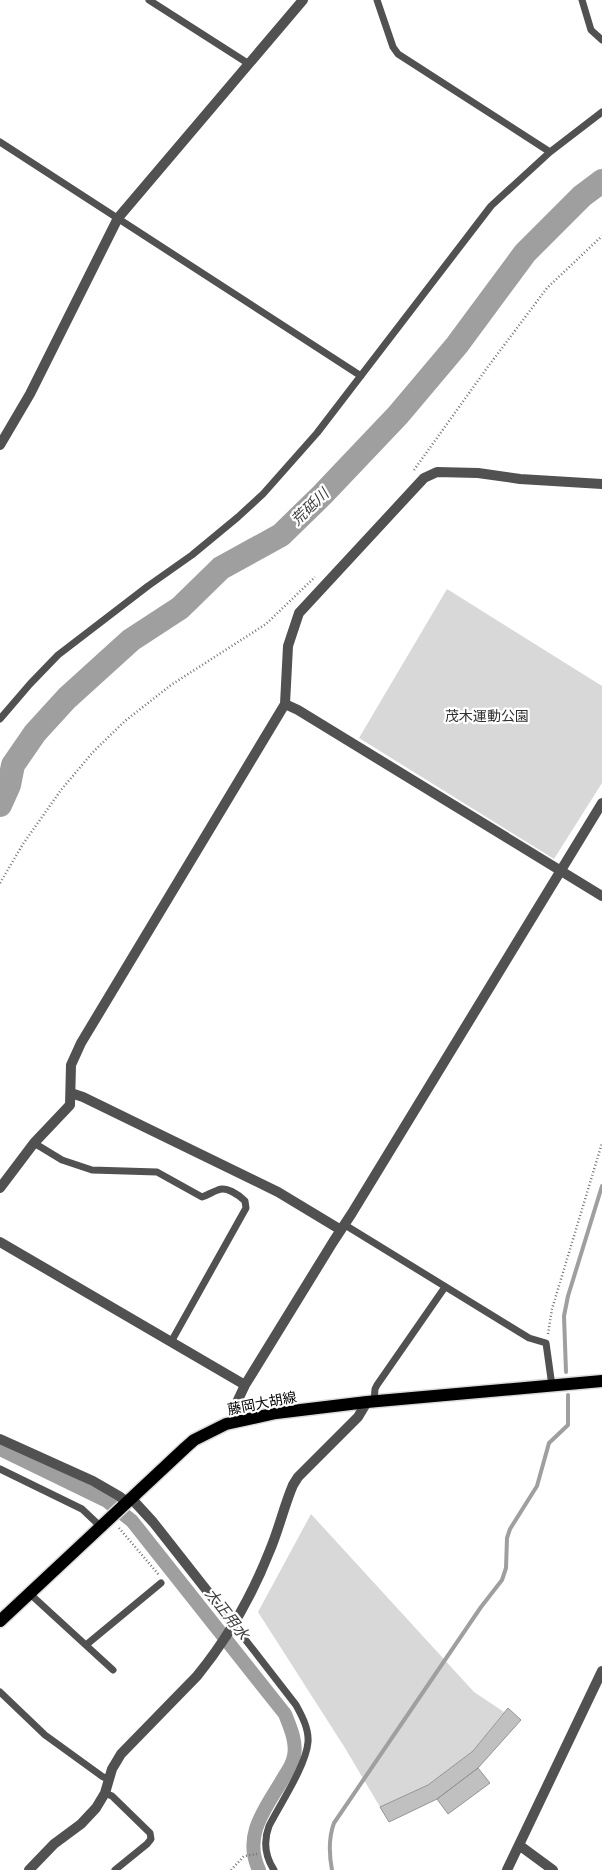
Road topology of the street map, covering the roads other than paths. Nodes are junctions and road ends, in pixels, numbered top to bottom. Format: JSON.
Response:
{"nodes":[{"id":1,"x":149,"y":0,"type":"edge"},
{"id":2,"x":303,"y":0,"type":"edge"},
{"id":3,"x":377,"y":0,"type":"edge"},
{"id":4,"x":582,"y":0,"type":"edge"},
{"id":5,"x":602,"y":40,"type":"edge"},
{"id":6,"x":249,"y":64,"type":"junction"},
{"id":7,"x":602,"y":112,"type":"edge"},
{"id":8,"x":0,"y":142,"type":"edge"},
{"id":9,"x":550,"y":152,"type":"junction"},
{"id":10,"x":118,"y":218,"type":"junction"},
{"id":11,"x":362,"y":376,"type":"junction"},
{"id":12,"x":0,"y":445,"type":"edge"},
{"id":13,"x":602,"y":484,"type":"edge"},
{"id":14,"x":285,"y":704,"type":"junction"},
{"id":15,"x":0,"y":719,"type":"edge"},
{"id":16,"x":602,"y":803,"type":"edge"},
{"id":17,"x":560,"y":870,"type":"junction"},
{"id":18,"x":602,"y":896,"type":"edge"},
{"id":19,"x":71,"y":1093,"type":"junction"},
{"id":20,"x":34,"y":1143,"type":"junction"},
{"id":21,"x":0,"y":1188,"type":"edge"},
{"id":22,"x":343,"y":1228,"type":"junction"},
{"id":23,"x":0,"y":1242,"type":"edge"},
{"id":24,"x":445,"y":1286,"type":"junction"},
{"id":25,"x":171,"y":1342,"type":"junction"},
{"id":26,"x":602,"y":1381,"type":"edge"},
{"id":27,"x":245,"y":1385,"type":"junction"},
{"id":28,"x":552,"y":1386,"type":"junction"},
{"id":29,"x":370,"y":1402,"type":"junction"},
{"id":30,"x":239,"y":1420,"type":"junction"},
{"id":31,"x":0,"y":1438,"type":"edge"},
{"id":32,"x":0,"y":1468,"type":"edge"},
{"id":33,"x":127,"y":1502,"type":"junction"},
{"id":34,"x":107,"y":1520,"type":"junction"},
{"id":35,"x":161,"y":1583,"type":"road end"},
{"id":36,"x":29,"y":1593,"type":"junction"},
{"id":37,"x":0,"y":1621,"type":"edge"},
{"id":38,"x":232,"y":1627,"type":"junction"},
{"id":39,"x":86,"y":1644,"type":"junction"},
{"id":40,"x":113,"y":1670,"type":"dead end"},
{"id":41,"x":601,"y":1675,"type":"edge"},
{"id":42,"x":0,"y":1692,"type":"edge"},
{"id":43,"x":108,"y":1778,"type":"junction"},
{"id":44,"x":105,"y":1792,"type":"junction"},
{"id":45,"x":519,"y":1846,"type":"junction"},
{"id":46,"x":29,"y":1870,"type":"edge"},
{"id":47,"x":115,"y":1870,"type":"edge"},
{"id":48,"x":274,"y":1870,"type":"edge"},
{"id":49,"x":507,"y":1870,"type":"edge"},
{"id":50,"x":553,"y":1870,"type":"edge"}],
"edges":[{"from":1,"to":6,"type":"lane"},
{"from":2,"to":6,"type":"street"},
{"from":3,"to":9,"type":"lane"},
{"from":4,"to":5,"type":"lane"},
{"from":6,"to":10,"type":"street"},
{"from":7,"to":9,"type":"lane"},
{"from":8,"to":10,"type":"lane"},
{"from":9,"to":11,"type":"lane"},
{"from":10,"to":11,"type":"lane"},
{"from":10,"to":12,"type":"street"},
{"from":11,"to":15,"type":"lane"},
{"from":13,"to":14,"type":"street"},
{"from":14,"to":17,"type":"street"},
{"from":14,"to":19,"type":"street"},
{"from":16,"to":17,"type":"street"},
{"from":17,"to":18,"type":"street"},
{"from":17,"to":22,"type":"street"},
{"from":19,"to":20,"type":"street"},
{"from":19,"to":22,"type":"street"},
{"from":20,"to":21,"type":"street"},
{"from":20,"to":25,"type":"lane"},
{"from":22,"to":24,"type":"lane"},
{"from":22,"to":27,"type":"street"},
{"from":23,"to":25,"type":"street"},
{"from":24,"to":28,"type":"lane"},
{"from":24,"to":29,"type":"lane"},
{"from":25,"to":27,"type":"street"},
{"from":26,"to":28,"type":"main road","name":"藤岡大胡線"},
{"from":27,"to":30,"type":"street"},
{"from":28,"to":29,"type":"main road","name":"藤岡大胡線"},
{"from":29,"to":30,"type":"main road","name":"藤岡大胡線"},
{"from":29,"to":38,"type":"street"},
{"from":30,"to":33,"type":"main road","name":"藤岡大胡線"},
{"from":31,"to":33,"type":"street"},
{"from":32,"to":34,"type":"lane"},
{"from":33,"to":34,"type":"main road","name":"藤岡大胡線"},
{"from":33,"to":38,"type":"street"},
{"from":34,"to":36,"type":"main road","name":"藤岡大胡線"},
{"from":35,"to":39,"type":"lane"},
{"from":36,"to":37,"type":"main road","name":"藤岡大胡線"},
{"from":36,"to":39,"type":"lane"},
{"from":38,"to":43,"type":"street"},
{"from":38,"to":48,"type":"lane"},
{"from":39,"to":40,"type":"lane"},
{"from":41,"to":45,"type":"street"},
{"from":42,"to":43,"type":"lane"},
{"from":43,"to":44,"type":"street"},
{"from":44,"to":46,"type":"street"},
{"from":44,"to":47,"type":"lane"},
{"from":45,"to":49,"type":"street"},
{"from":45,"to":50,"type":"street"}]}
